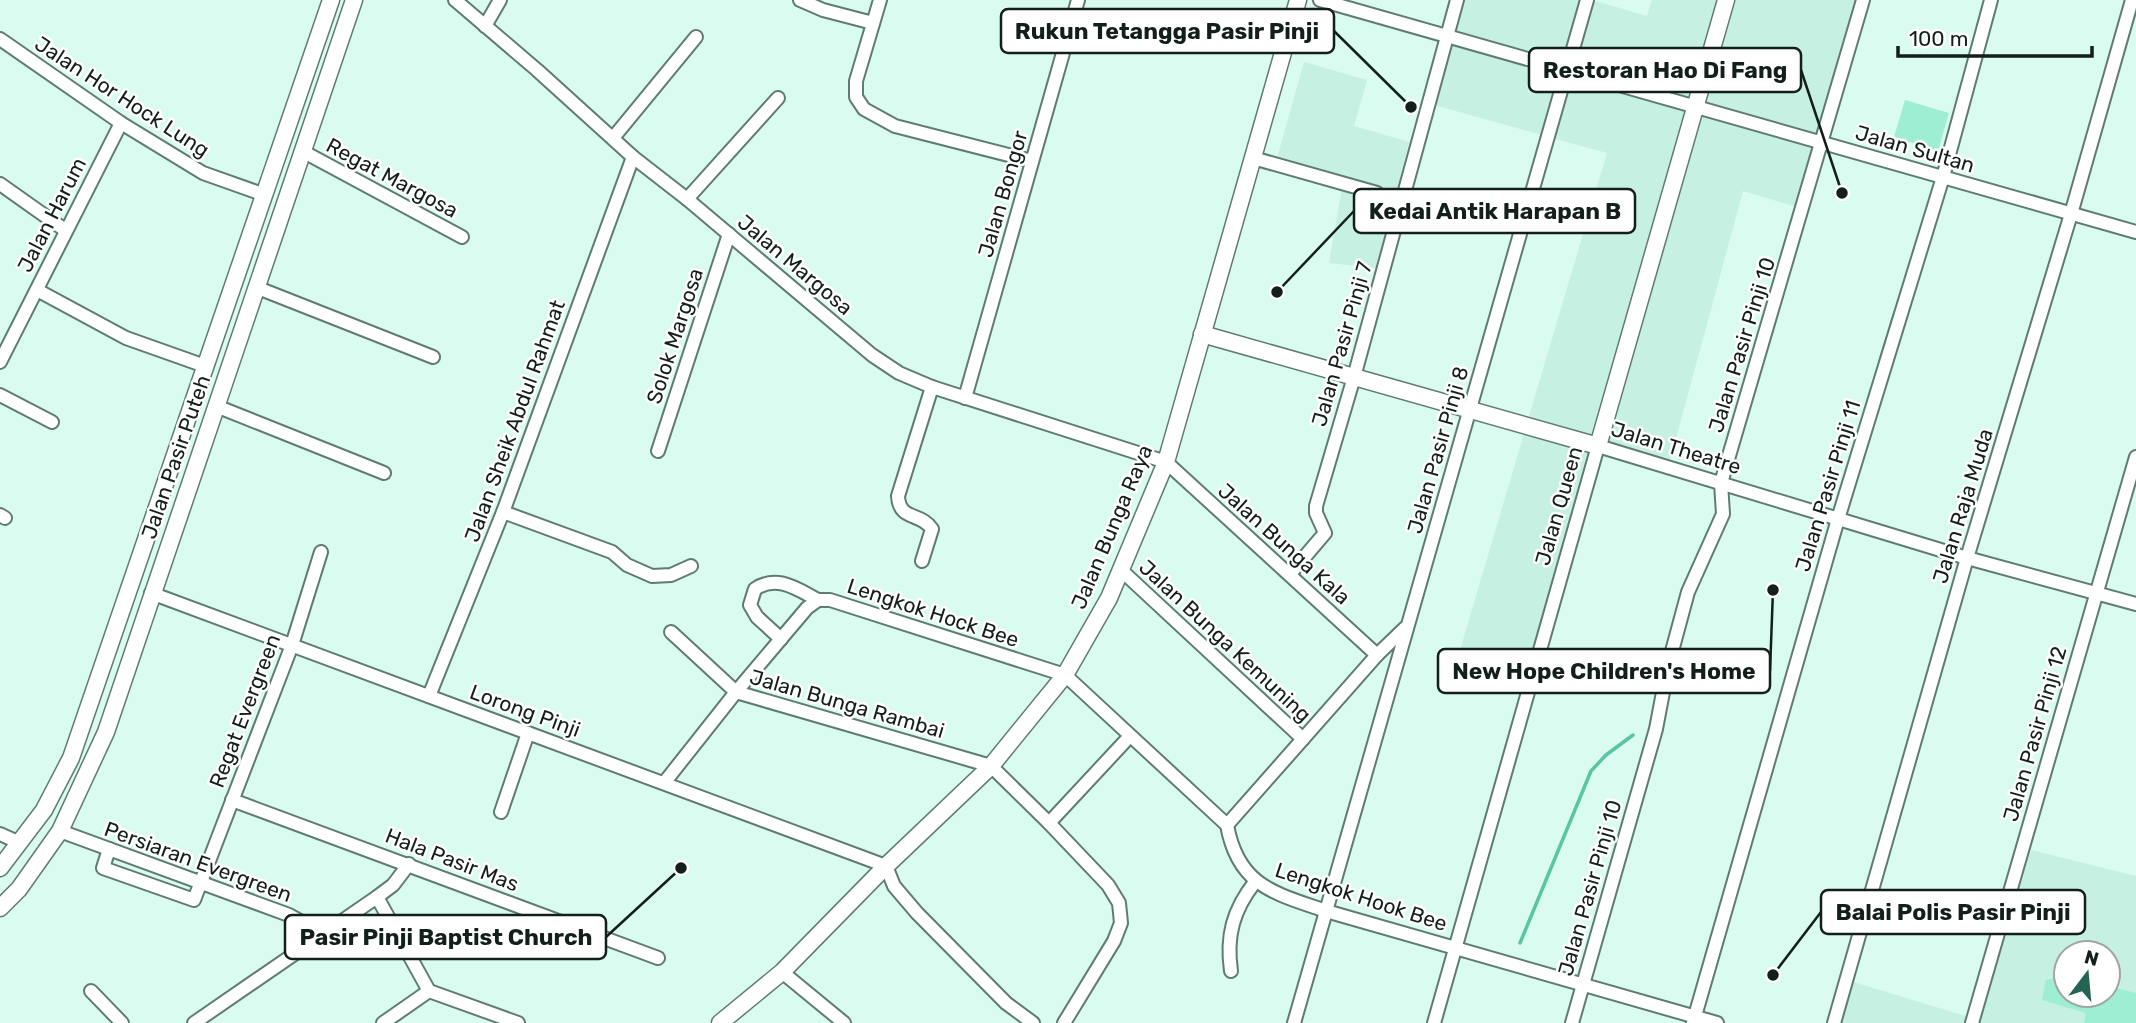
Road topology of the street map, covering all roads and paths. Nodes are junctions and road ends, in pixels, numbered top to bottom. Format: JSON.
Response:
{"nodes":[{"id":1,"x":331,"y":0,"type":"edge"},
{"id":2,"x":354,"y":0,"type":"edge"},
{"id":3,"x":455,"y":0,"type":"edge"},
{"id":4,"x":500,"y":0,"type":"edge"},
{"id":5,"x":800,"y":0,"type":"edge"},
{"id":6,"x":880,"y":0,"type":"edge"},
{"id":7,"x":1078,"y":0,"type":"edge"},
{"id":8,"x":1298,"y":0,"type":"edge"},
{"id":9,"x":1320,"y":0,"type":"edge"},
{"id":10,"x":1457,"y":0,"type":"edge"},
{"id":11,"x":1587,"y":0,"type":"edge"},
{"id":12,"x":1726,"y":0,"type":"edge"},
{"id":13,"x":1863,"y":0,"type":"edge"},
{"id":14,"x":1991,"y":0,"type":"edge"},
{"id":15,"x":2132,"y":0,"type":"edge"},
{"id":16,"x":873,"y":23,"type":"junction"},
{"id":17,"x":485,"y":26,"type":"junction"},
{"id":18,"x":1446,"y":36,"type":"junction"},
{"id":19,"x":696,"y":37,"type":"dead end"},
{"id":20,"x":0,"y":39,"type":"edge"},
{"id":21,"x":1567,"y":70,"type":"junction"},
{"id":22,"x":778,"y":98,"type":"dead end"},
{"id":23,"x":1695,"y":107,"type":"junction"},
{"id":24,"x":121,"y":123,"type":"junction"},
{"id":25,"x":613,"y":138,"type":"junction"},
{"id":26,"x":1822,"y":143,"type":"junction"},
{"id":27,"x":304,"y":152,"type":"junction"},
{"id":28,"x":633,"y":157,"type":"junction"},
{"id":29,"x":1253,"y":158,"type":"junction"},
{"id":30,"x":1032,"y":161,"type":"junction"},
{"id":31,"x":1943,"y":177,"type":"junction"},
{"id":32,"x":0,"y":184,"type":"edge"},
{"id":33,"x":1377,"y":193,"type":"dead end"},
{"id":34,"x":265,"y":195,"type":"junction"},
{"id":35,"x":687,"y":199,"type":"junction"},
{"id":36,"x":2071,"y":214,"type":"junction"},
{"id":37,"x":65,"y":230,"type":"junction"},
{"id":38,"x":2136,"y":232,"type":"edge"},
{"id":39,"x":729,"y":234,"type":"junction"},
{"id":40,"x":462,"y":237,"type":"dead end"},
{"id":41,"x":258,"y":288,"type":"junction"},
{"id":42,"x":37,"y":290,"type":"junction"},
{"id":43,"x":1202,"y":334,"type":"junction"},
{"id":44,"x":433,"y":357,"type":"dead end"},
{"id":45,"x":0,"y":362,"type":"edge"},
{"id":46,"x":205,"y":366,"type":"junction"},
{"id":47,"x":1354,"y":377,"type":"junction"},
{"id":48,"x":932,"y":387,"type":"junction"},
{"id":49,"x":0,"y":394,"type":"edge"},
{"id":50,"x":965,"y":398,"type":"junction"},
{"id":51,"x":216,"y":406,"type":"junction"},
{"id":52,"x":1470,"y":410,"type":"junction"},
{"id":53,"x":52,"y":422,"type":"dead end"},
{"id":54,"x":1598,"y":446,"type":"junction"},
{"id":55,"x":658,"y":451,"type":"dead end"},
{"id":56,"x":2136,"y":457,"type":"edge"},
{"id":57,"x":1166,"y":462,"type":"junction"},
{"id":58,"x":384,"y":473,"type":"dead end"},
{"id":59,"x":1721,"y":483,"type":"junction"},
{"id":60,"x":503,"y":512,"type":"junction"},
{"id":61,"x":1838,"y":519,"type":"junction"},
{"id":62,"x":321,"y":552,"type":"dead end"},
{"id":63,"x":1967,"y":558,"type":"junction"},
{"id":64,"x":922,"y":561,"type":"dead end"},
{"id":65,"x":691,"y":566,"type":"dead end"},
{"id":66,"x":1121,"y":570,"type":"junction"},
{"id":67,"x":1290,"y":573,"type":"junction"},
{"id":68,"x":2096,"y":592,"type":"junction"},
{"id":69,"x":151,"y":593,"type":"junction"},
{"id":70,"x":818,"y":600,"type":"junction"},
{"id":71,"x":2136,"y":604,"type":"edge"},
{"id":72,"x":1407,"y":627,"type":"junction"},
{"id":73,"x":671,"y":632,"type":"dead end"},
{"id":74,"x":781,"y":639,"type":"junction"},
{"id":75,"x":292,"y":645,"type":"junction"},
{"id":76,"x":1377,"y":655,"type":"junction"},
{"id":77,"x":1065,"y":675,"type":"junction"},
{"id":78,"x":736,"y":692,"type":"junction"},
{"id":79,"x":429,"y":696,"type":"junction"},
{"id":80,"x":528,"y":733,"type":"junction"},
{"id":81,"x":1130,"y":736,"type":"junction"},
{"id":82,"x":1303,"y":740,"type":"junction"},
{"id":83,"x":991,"y":766,"type":"junction"},
{"id":84,"x":664,"y":783,"type":"junction"},
{"id":85,"x":232,"y":800,"type":"junction"},
{"id":86,"x":501,"y":812,"type":"dead end"},
{"id":87,"x":1049,"y":823,"type":"junction"},
{"id":88,"x":1227,"y":825,"type":"junction"},
{"id":89,"x":60,"y":831,"type":"junction"},
{"id":90,"x":0,"y":834,"type":"edge"},
{"id":91,"x":20,"y":843,"type":"junction"},
{"id":92,"x":109,"y":849,"type":"junction"},
{"id":93,"x":409,"y":864,"type":"junction"},
{"id":94,"x":886,"y":866,"type":"junction"},
{"id":95,"x":0,"y":868,"type":"edge"},
{"id":96,"x":1255,"y":882,"type":"junction"},
{"id":97,"x":201,"y":883,"type":"junction"},
{"id":98,"x":377,"y":897,"type":"junction"},
{"id":99,"x":0,"y":908,"type":"edge"},
{"id":100,"x":1326,"y":911,"type":"junction"},
{"id":101,"x":316,"y":939,"type":"junction"},
{"id":102,"x":1455,"y":948,"type":"junction"},
{"id":103,"x":659,"y":958,"type":"dead end"},
{"id":104,"x":1231,"y":971,"type":"dead end"},
{"id":105,"x":782,"y":972,"type":"junction"},
{"id":106,"x":1583,"y":985,"type":"junction"},
{"id":107,"x":91,"y":991,"type":"dead end"},
{"id":108,"x":429,"y":991,"type":"junction"},
{"id":109,"x":1694,"y":1020,"type":"edge"},
{"id":110,"x":508,"y":1021,"type":"edge"},
{"id":111,"x":122,"y":1023,"type":"edge"},
{"id":112,"x":194,"y":1023,"type":"edge"},
{"id":113,"x":383,"y":1023,"type":"edge"},
{"id":114,"x":720,"y":1023,"type":"edge"},
{"id":115,"x":844,"y":1023,"type":"edge"},
{"id":116,"x":1033,"y":1023,"type":"edge"},
{"id":117,"x":1065,"y":1023,"type":"edge"},
{"id":118,"x":1294,"y":1023,"type":"edge"},
{"id":119,"x":1434,"y":1023,"type":"edge"},
{"id":120,"x":1572,"y":1023,"type":"edge"},
{"id":121,"x":1717,"y":1023,"type":"edge"},
{"id":122,"x":1834,"y":1023,"type":"edge"},
{"id":123,"x":1972,"y":1023,"type":"edge"}],
"edges":[{"from":1,"to":34,"type":"main road","name":"Jalan Pasir Puteh"},
{"from":2,"to":27,"type":"main road","name":"Jalan Pasir Puteh"},
{"from":3,"to":17,"type":"street","name":"Jalan Margosa"},
{"from":4,"to":17,"type":"street"},
{"from":5,"to":16,"type":"street"},
{"from":6,"to":16,"type":"street"},
{"from":7,"to":30,"type":"street","name":"Jalan Bongor"},
{"from":8,"to":29,"type":"main road","name":"Jalan Bunga Raya"},
{"from":9,"to":18,"type":"street","name":"Jalan Sultan"},
{"from":10,"to":18,"type":"street","name":"Jalan Pasir Pinji 7"},
{"from":11,"to":21,"type":"street","name":"Jalan Pasir Pinji 8"},
{"from":12,"to":23,"type":"main road","name":"Jalan Queen"},
{"from":13,"to":26,"type":"street","name":"Jalan Pasir Pinji 10"},
{"from":14,"to":31,"type":"street","name":"Jalan Pasir Pinji 11"},
{"from":15,"to":36,"type":"street","name":"Jalan Raja Muda"},
{"from":16,"to":30,"type":"street"},
{"from":17,"to":25,"type":"street","name":"Jalan Margosa"},
{"from":18,"to":21,"type":"street","name":"Jalan Sultan"},
{"from":18,"to":47,"type":"street","name":"Jalan Pasir Pinji 7"},
{"from":19,"to":25,"type":"street"},
{"from":20,"to":24,"type":"street","name":"Jalan Hor Hock Lung"},
{"from":21,"to":23,"type":"street","name":"Jalan Sultan"},
{"from":21,"to":52,"type":"street","name":"Jalan Pasir Pinji 8"},
{"from":22,"to":35,"type":"street"},
{"from":23,"to":26,"type":"street","name":"Jalan Sultan"},
{"from":23,"to":54,"type":"main road","name":"Jalan Queen"},
{"from":24,"to":34,"type":"street","name":"Jalan Hor Hock Lung"},
{"from":24,"to":37,"type":"street","name":"Jalan Harum"},
{"from":25,"to":28,"type":"street","name":"Jalan Margosa"},
{"from":26,"to":31,"type":"street","name":"Jalan Sultan"},
{"from":26,"to":59,"type":"street","name":"Jalan Pasir Pinji 10"},
{"from":27,"to":40,"type":"street","name":"Regat Margosa"},
{"from":27,"to":41,"type":"main road","name":"Jalan Pasir Puteh"},
{"from":28,"to":35,"type":"street","name":"Jalan Margosa"},
{"from":28,"to":60,"type":"street","name":"Jalan Sheik Abdul Rahmat"},
{"from":29,"to":33,"type":"street"},
{"from":29,"to":43,"type":"main road","name":"Jalan Bunga Raya"},
{"from":30,"to":50,"type":"street","name":"Jalan Bongor"},
{"from":31,"to":36,"type":"street","name":"Jalan Sultan"},
{"from":31,"to":61,"type":"street","name":"Jalan Pasir Pinji 11"},
{"from":32,"to":37,"type":"street"},
{"from":34,"to":46,"type":"main road","name":"Jalan Pasir Puteh"},
{"from":35,"to":39,"type":"street","name":"Jalan Margosa"},
{"from":36,"to":38,"type":"street","name":"Jalan Sultan"},
{"from":36,"to":63,"type":"street","name":"Jalan Raja Muda"},
{"from":37,"to":42,"type":"street","name":"Jalan Harum"},
{"from":39,"to":48,"type":"street","name":"Jalan Margosa"},
{"from":39,"to":55,"type":"street","name":"Solok Margosa"},
{"from":41,"to":44,"type":"street"},
{"from":41,"to":51,"type":"main road","name":"Jalan Pasir Puteh"},
{"from":42,"to":45,"type":"street","name":"Jalan Harum"},
{"from":42,"to":46,"type":"street"},
{"from":43,"to":47,"type":"main road","name":"Jalan Theatre"},
{"from":43,"to":57,"type":"main road","name":"Jalan Bunga Raya"},
{"from":46,"to":91,"type":"main road","name":"Jalan Pasir Puteh"},
{"from":47,"to":52,"type":"main road","name":"Jalan Theatre"},
{"from":47,"to":67,"type":"street","name":"Jalan Pasir Pinji 7"},
{"from":48,"to":50,"type":"street","name":"Jalan Margosa"},
{"from":48,"to":64,"type":"street"},
{"from":49,"to":53,"type":"street"},
{"from":50,"to":57,"type":"street","name":"Jalan Margosa"},
{"from":51,"to":58,"type":"street"},
{"from":51,"to":69,"type":"main road","name":"Jalan Pasir Puteh"},
{"from":52,"to":54,"type":"main road","name":"Jalan Theatre"},
{"from":52,"to":72,"type":"street","name":"Jalan Pasir Pinji 8"},
{"from":54,"to":59,"type":"street","name":"Jalan Theatre"},
{"from":54,"to":102,"type":"street","name":"Jalan Queen"},
{"from":56,"to":68,"type":"street","name":"Jalan Pasir Pinji 12"},
{"from":57,"to":66,"type":"main road","name":"Jalan Bunga Raya"},
{"from":57,"to":67,"type":"street","name":"Jalan Bunga Kala"},
{"from":59,"to":61,"type":"street","name":"Jalan Theatre"},
{"from":59,"to":106,"type":"street","name":"Jalan Pasir Pinji 10"},
{"from":60,"to":65,"type":"street"},
{"from":60,"to":79,"type":"street","name":"Jalan Sheik Abdul Rahmat"},
{"from":61,"to":63,"type":"street","name":"Jalan Theatre"},
{"from":61,"to":109,"type":"street","name":"Jalan Pasir Pinji 11"},
{"from":62,"to":75,"type":"street","name":"Regat Evergreen"},
{"from":63,"to":68,"type":"street","name":"Jalan Theatre"},
{"from":63,"to":122,"type":"street","name":"Jalan Raja Muda"},
{"from":66,"to":77,"type":"main road","name":"Jalan Bunga Raya"},
{"from":66,"to":82,"type":"street","name":"Jalan Bunga Kemuning"},
{"from":67,"to":76,"type":"street","name":"Jalan Bunga Kala"},
{"from":68,"to":71,"type":"street","name":"Jalan Theatre"},
{"from":68,"to":123,"type":"street","name":"Jalan Pasir Pinji 12"},
{"from":69,"to":75,"type":"street","name":"Lorong Pinji"},
{"from":69,"to":89,"type":"main road","name":"Jalan Pasir Puteh"},
{"from":70,"to":74,"type":"street","name":"Lengkok Hock Bee"},
{"from":70,"to":74,"type":"street"},
{"from":70,"to":77,"type":"street","name":"Lengkok Hock Bee"},
{"from":72,"to":76,"type":"street"},
{"from":72,"to":100,"type":"street","name":"Jalan Pasir Pinji 8"},
{"from":73,"to":78,"type":"street","name":"Jalan Bunga Rambai"},
{"from":74,"to":78,"type":"street","name":"Lengkok Hock Bee"},
{"from":75,"to":79,"type":"street","name":"Lorong Pinji"},
{"from":75,"to":85,"type":"street","name":"Regat Evergreen"},
{"from":76,"to":82,"type":"street"},
{"from":77,"to":81,"type":"street"},
{"from":77,"to":83,"type":"main road","name":"Jalan Bunga Raya"},
{"from":78,"to":83,"type":"street","name":"Jalan Bunga Rambai"},
{"from":78,"to":84,"type":"street","name":"Lengkok Hock Bee"},
{"from":79,"to":80,"type":"street","name":"Lorong Pinji"},
{"from":80,"to":84,"type":"street","name":"Lorong Pinji"},
{"from":80,"to":86,"type":"street"},
{"from":81,"to":87,"type":"street"},
{"from":81,"to":88,"type":"street"},
{"from":82,"to":88,"type":"street"},
{"from":83,"to":87,"type":"street"},
{"from":83,"to":94,"type":"main road","name":"Jalan Bunga Raya"},
{"from":84,"to":94,"type":"street","name":"Lorong Pinji"},
{"from":85,"to":93,"type":"street","name":"Hala Pasir Mas"},
{"from":85,"to":97,"type":"street","name":"Regat Evergreen"},
{"from":87,"to":117,"type":"street"},
{"from":88,"to":96,"type":"street"},
{"from":89,"to":92,"type":"street","name":"Persiaran Evergreen"},
{"from":89,"to":99,"type":"main road","name":"Jalan Pasir Puteh"},
{"from":90,"to":91,"type":"street"},
{"from":91,"to":95,"type":"main road","name":"Jalan Pasir Puteh"},
{"from":92,"to":97,"type":"street","name":"Persiaran Evergreen"},
{"from":92,"to":97,"type":"street"},
{"from":93,"to":98,"type":"street"},
{"from":93,"to":103,"type":"street","name":"Hala Pasir Mas"},
{"from":94,"to":105,"type":"main road","name":"Jalan Bunga Raya"},
{"from":94,"to":116,"type":"street"},
{"from":96,"to":100,"type":"street","name":"Lengkok Hook Bee"},
{"from":96,"to":104,"type":"street"},
{"from":97,"to":101,"type":"street","name":"Persiaran Evergreen"},
{"from":98,"to":101,"type":"street"},
{"from":98,"to":108,"type":"street"},
{"from":100,"to":102,"type":"street","name":"Lengkok Hook Bee"},
{"from":100,"to":118,"type":"street","name":"Jalan Pasir Pinji 8"},
{"from":101,"to":112,"type":"street"},
{"from":102,"to":106,"type":"street","name":"Lengkok Hook Bee"},
{"from":102,"to":119,"type":"street","name":"Jalan Queen"},
{"from":105,"to":114,"type":"main road","name":"Jalan Bunga Raya"},
{"from":105,"to":115,"type":"street"},
{"from":106,"to":109,"type":"street","name":"Lengkok Hook Bee"},
{"from":106,"to":120,"type":"street","name":"Jalan Pasir Pinji 10"},
{"from":107,"to":111,"type":"street"},
{"from":108,"to":110,"type":"street"},
{"from":108,"to":113,"type":"street"},
{"from":109,"to":121,"type":"street","name":"Lengkok Hook Bee"}]}
